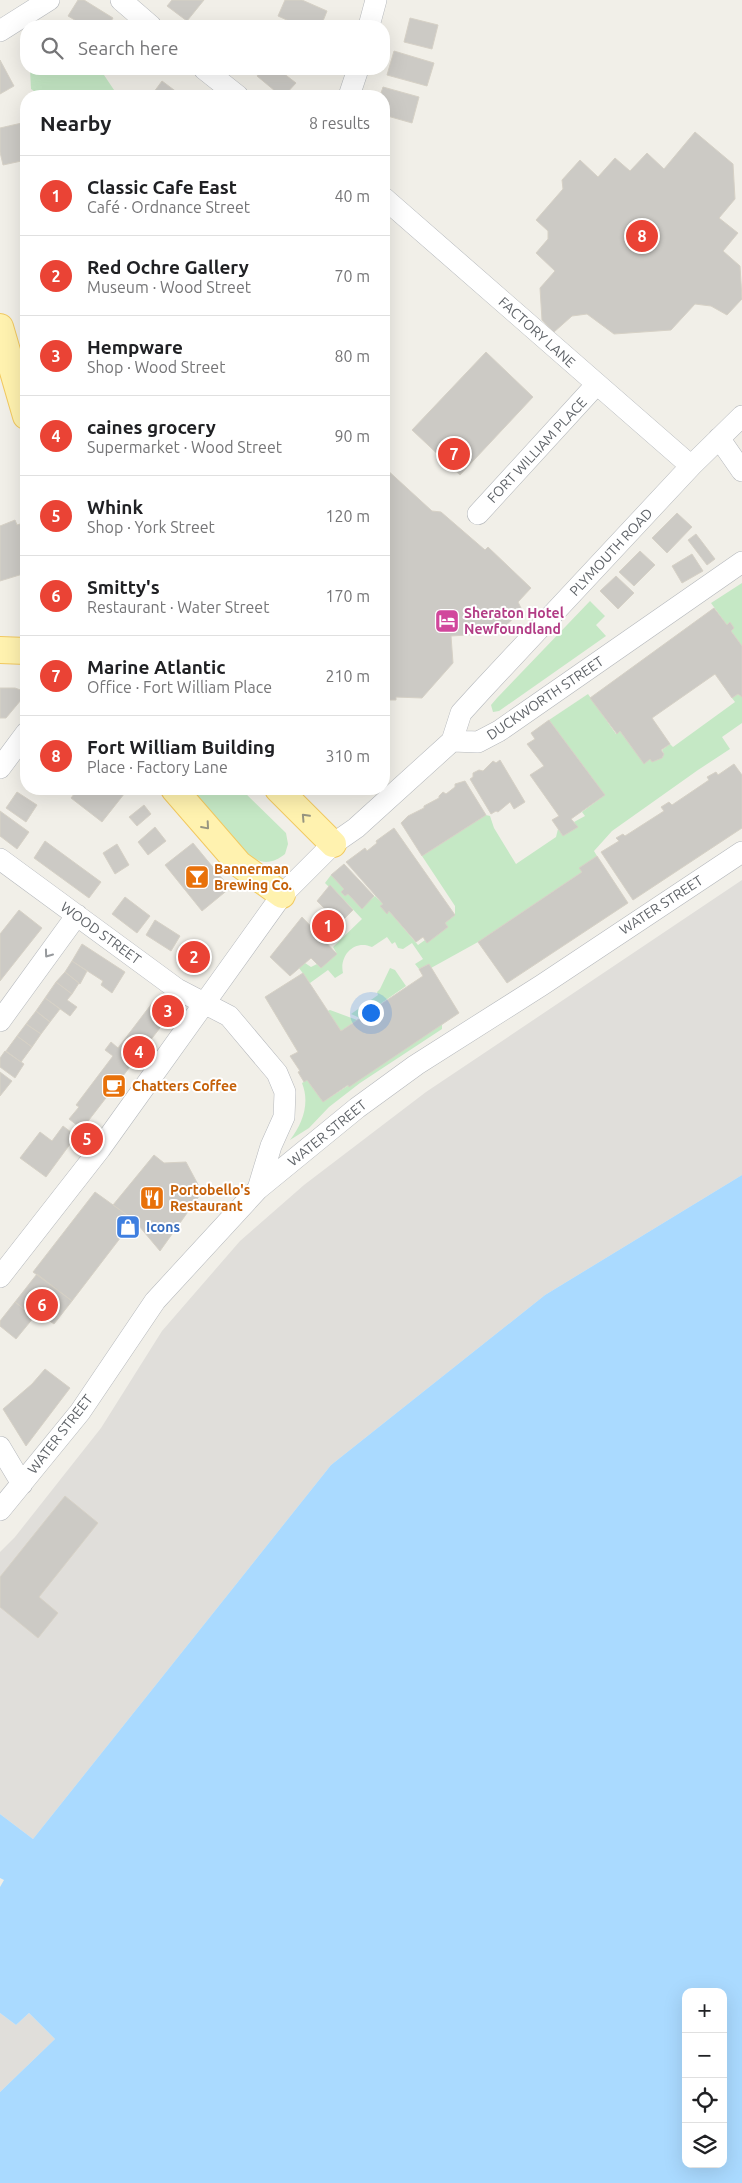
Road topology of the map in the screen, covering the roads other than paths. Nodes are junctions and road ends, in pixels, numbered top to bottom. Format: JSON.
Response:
{"nodes":[{"id":1,"x":49,"y":0,"type":"edge"},
{"id":2,"x":122,"y":0,"type":"edge"},
{"id":3,"x":376,"y":0,"type":"edge"},
{"id":4,"x":144,"y":20,"type":"edge"},
{"id":5,"x":371,"y":20,"type":"edge"},
{"id":6,"x":0,"y":31,"type":"edge"},
{"id":7,"x":212,"y":75,"type":"edge"},
{"id":8,"x":356,"y":75,"type":"edge"},
{"id":9,"x":230,"y":90,"type":"edge"},
{"id":10,"x":351,"y":90,"type":"edge"},
{"id":11,"x":390,"y":203,"type":"edge"},
{"id":12,"x":0,"y":327,"type":"edge"},
{"id":13,"x":596,"y":385,"type":"junction"},
{"id":14,"x":20,"y":395,"type":"edge"},
{"id":15,"x":742,"y":416,"type":"edge"},
{"id":16,"x":718,"y":438,"type":"junction"},
{"id":17,"x":691,"y":466,"type":"junction"},
{"id":18,"x":742,"y":471,"type":"edge"},
{"id":19,"x":478,"y":514,"type":"dead end"},
{"id":20,"x":742,"y":562,"type":"edge"},
{"id":21,"x":0,"y":650,"type":"edge"},
{"id":22,"x":20,"y":651,"type":"edge"},
{"id":23,"x":20,"y":741,"type":"edge"},
{"id":24,"x":452,"y":741,"type":"junction"},
{"id":25,"x":0,"y":768,"type":"edge"},
{"id":26,"x":179,"y":795,"type":"edge"},
{"id":27,"x":284,"y":795,"type":"edge"},
{"id":28,"x":333,"y":844,"type":"junction"},
{"id":29,"x":742,"y":852,"type":"edge"},
{"id":30,"x":0,"y":859,"type":"edge"},
{"id":31,"x":282,"y":895,"type":"junction"},
{"id":32,"x":77,"y":915,"type":"junction"},
{"id":33,"x":204,"y":1003,"type":"junction"},
{"id":34,"x":0,"y":1021,"type":"edge"},
{"id":35,"x":258,"y":1189,"type":"junction"},
{"id":36,"x":0,"y":1276,"type":"edge"},
{"id":37,"x":0,"y":1447,"type":"edge"},
{"id":38,"x":22,"y":1484,"type":"junction"},
{"id":39,"x":0,"y":1510,"type":"edge"}],
"edges":[{"from":1,"to":6,"type":"street"},
{"from":2,"to":4,"type":"street"},
{"from":3,"to":5,"type":"street"},
{"from":7,"to":9,"type":"street"},
{"from":8,"to":10,"type":"street"},
{"from":11,"to":13,"type":"street","name":"FACTORY LANE"},
{"from":12,"to":14,"type":"main road"},
{"from":13,"to":17,"type":"street","name":"FACTORY LANE"},
{"from":13,"to":19,"type":"street","name":"FORT WILLIAM PLACE"},
{"from":15,"to":16,"type":"street","name":"PLYMOUTH ROAD"},
{"from":16,"to":17,"type":"street","name":"PLYMOUTH ROAD"},
{"from":16,"to":18,"type":"street"},
{"from":17,"to":24,"type":"street","name":"PLYMOUTH ROAD"},
{"from":20,"to":24,"type":"street","name":"DUCKWORTH STREET"},
{"from":21,"to":22,"type":"main road"},
{"from":23,"to":25,"type":"street"},
{"from":24,"to":28,"type":"street"},
{"from":26,"to":31,"type":"main road","one_way":true},
{"from":28,"to":27,"type":"main road","one_way":true},
{"from":28,"to":31,"type":"street"},
{"from":29,"to":35,"type":"street","name":"WATER STREET"},
{"from":30,"to":32,"type":"street","name":"WOOD STREET"},
{"from":31,"to":33,"type":"street"},
{"from":32,"to":33,"type":"street","name":"WOOD STREET"},
{"from":32,"to":34,"type":"street","one_way":true},
{"from":33,"to":35,"type":"street","name":"WOOD STREET"},
{"from":33,"to":36,"type":"street"},
{"from":35,"to":38,"type":"street","name":"WATER STREET"},
{"from":37,"to":38,"type":"street"},
{"from":38,"to":39,"type":"street","name":"WATER STREET"}]}
